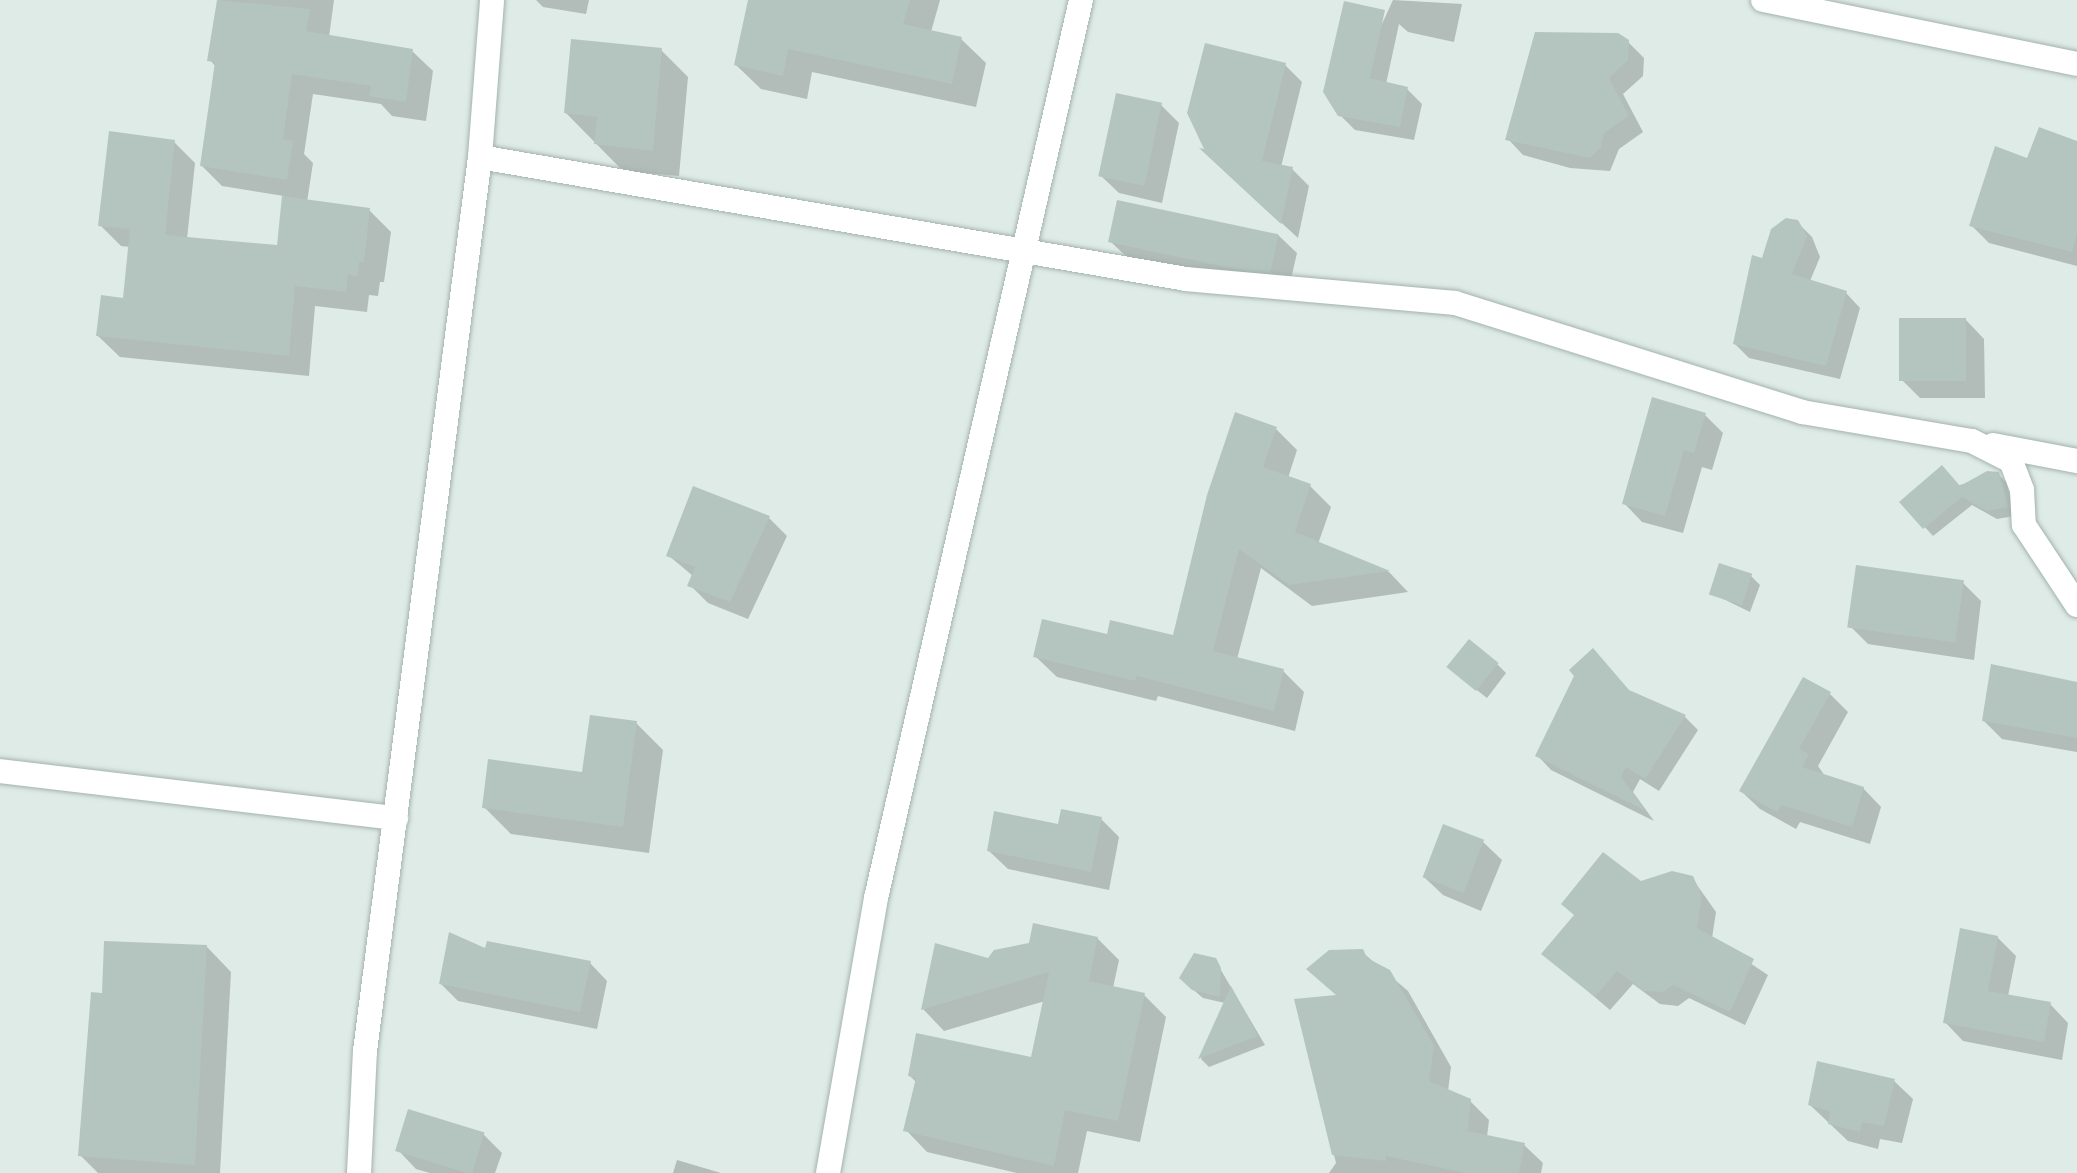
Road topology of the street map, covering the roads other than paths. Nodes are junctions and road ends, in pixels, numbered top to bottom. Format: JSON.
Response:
{"nodes":[{"id":1,"x":492,"y":0,"type":"edge"},
{"id":2,"x":1081,"y":0,"type":"edge"},
{"id":3,"x":1763,"y":0,"type":"edge"},
{"id":4,"x":2077,"y":64,"type":"edge"},
{"id":5,"x":480,"y":157,"type":"junction"},
{"id":6,"x":1026,"y":254,"type":"junction"},
{"id":7,"x":1972,"y":441,"type":"junction"},
{"id":8,"x":2077,"y":461,"type":"edge"},
{"id":9,"x":2077,"y":605,"type":"edge"},
{"id":10,"x":0,"y":771,"type":"edge"},
{"id":11,"x":396,"y":818,"type":"junction"},
{"id":12,"x":359,"y":1173,"type":"edge"},
{"id":13,"x":828,"y":1173,"type":"edge"}],
"edges":[{"from":1,"to":5,"type":"street"},
{"from":2,"to":6,"type":"street"},
{"from":3,"to":4,"type":"street"},
{"from":5,"to":6,"type":"street"},
{"from":5,"to":11,"type":"street"},
{"from":6,"to":7,"type":"street"},
{"from":6,"to":13,"type":"street"},
{"from":7,"to":8,"type":"street"},
{"from":7,"to":9,"type":"street"},
{"from":10,"to":11,"type":"street"},
{"from":11,"to":12,"type":"street"}]}
